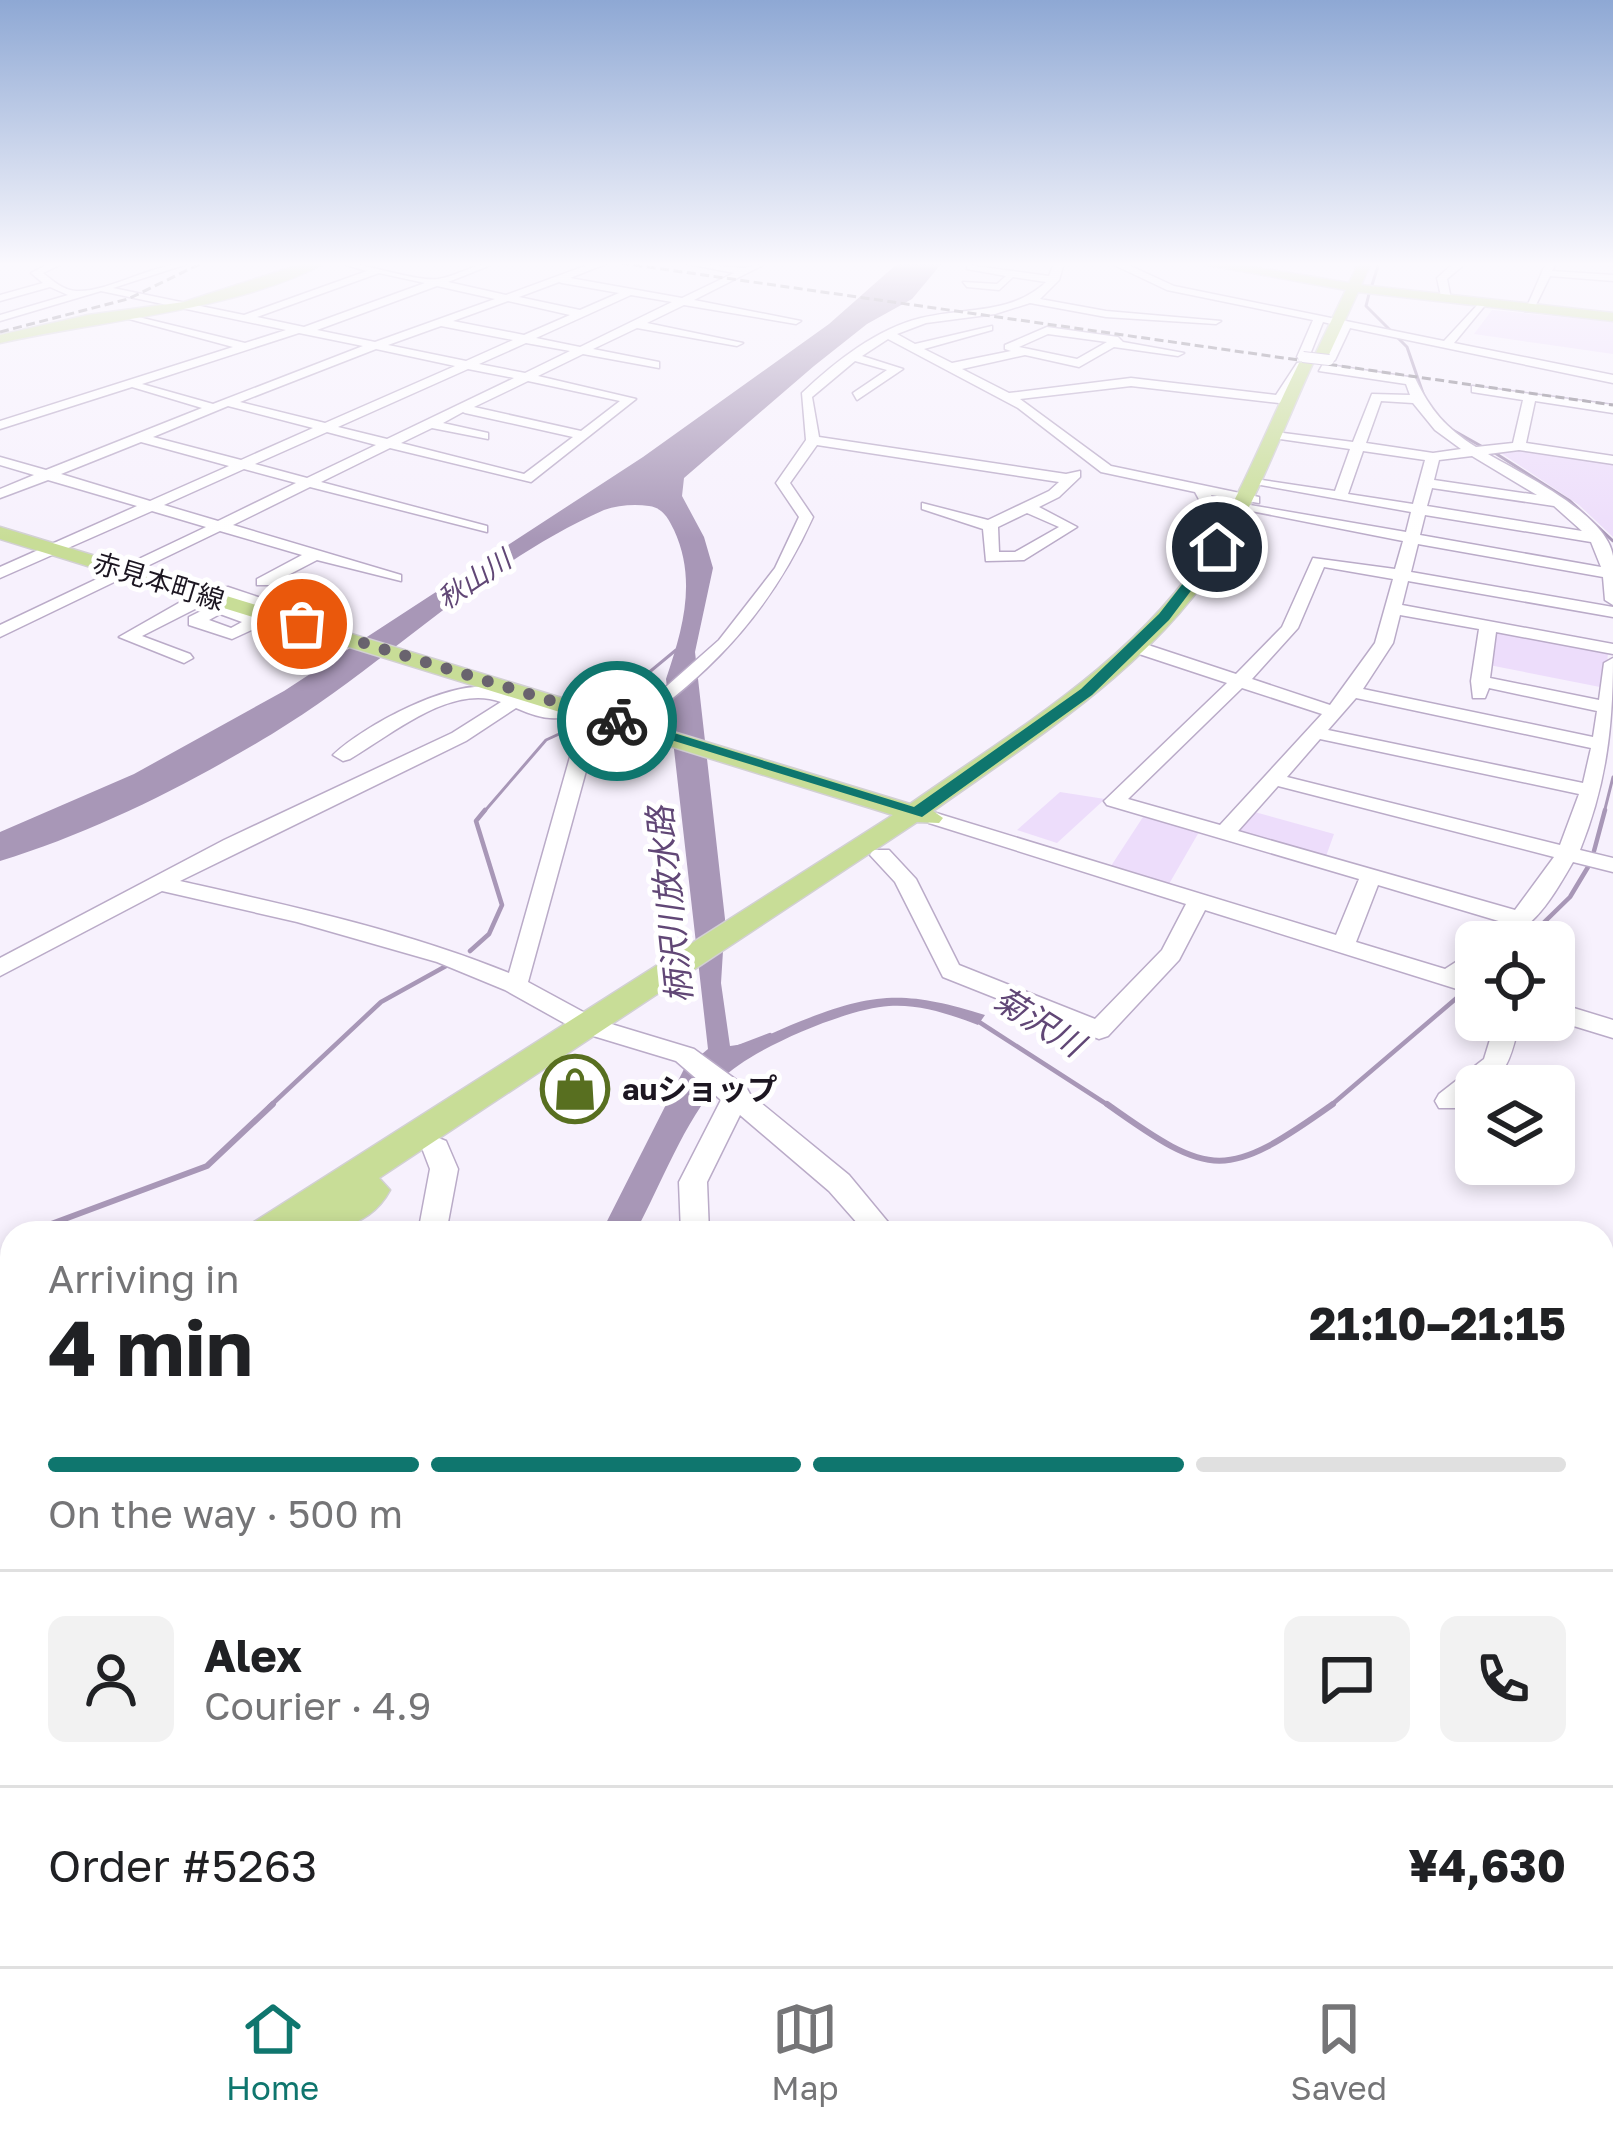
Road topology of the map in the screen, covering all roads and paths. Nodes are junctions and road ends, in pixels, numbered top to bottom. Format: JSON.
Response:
{"nodes":[{"id":1,"x":229,"y":355,"type":"edge"},
{"id":2,"x":351,"y":355,"type":"edge"},
{"id":3,"x":414,"y":355,"type":"edge"},
{"id":4,"x":457,"y":355,"type":"edge"},
{"id":5,"x":491,"y":355,"type":"edge"},
{"id":6,"x":523,"y":355,"type":"edge"},
{"id":7,"x":578,"y":355,"type":"edge"},
{"id":8,"x":606,"y":355,"type":"edge"},
{"id":9,"x":861,"y":355,"type":"edge"},
{"id":10,"x":932,"y":355,"type":"edge"},
{"id":11,"x":946,"y":355,"type":"edge"},
{"id":12,"x":1016,"y":355,"type":"edge"},
{"id":13,"x":1037,"y":355,"type":"edge"},
{"id":14,"x":1095,"y":355,"type":"edge"},
{"id":15,"x":1317,"y":355,"type":"edge"},
{"id":16,"x":1405,"y":355,"type":"edge"},
{"id":17,"x":1494,"y":355,"type":"edge"},
{"id":18,"x":1042,"y":356,"type":"joint"},
{"id":19,"x":937,"y":357,"type":"junction"},
{"id":20,"x":856,"y":358,"type":"junction"},
{"id":21,"x":443,"y":361,"type":"junction"},
{"id":22,"x":1079,"y":363,"type":"junction"},
{"id":23,"x":1313,"y":363,"type":"junction"},
{"id":24,"x":1409,"y":363,"type":"dead end"},
{"id":25,"x":655,"y":364,"type":"dead end"},
{"id":26,"x":466,"y":366,"type":"junction"},
{"id":27,"x":488,"y":370,"type":"junction"},
{"id":28,"x":958,"y":372,"type":"junction"},
{"id":29,"x":1058,"y":372,"type":"dead end"},
{"id":30,"x":1613,"y":379,"type":"edge"},
{"id":31,"x":527,"y":380,"type":"junction"},
{"id":32,"x":134,"y":386,"type":"junction"},
{"id":33,"x":1476,"y":389,"type":"dead end"},
{"id":34,"x":857,"y":396,"type":"dead end"},
{"id":35,"x":1007,"y":397,"type":"junction"},
{"id":36,"x":1531,"y":397,"type":"junction"},
{"id":37,"x":1414,"y":399,"type":"junction"},
{"id":38,"x":977,"y":401,"type":"dead end"},
{"id":39,"x":545,"y":404,"type":"dead end"},
{"id":40,"x":222,"y":405,"type":"junction"},
{"id":41,"x":465,"y":409,"type":"junction"},
{"id":42,"x":1613,"y":409,"type":"edge"},
{"id":43,"x":514,"y":419,"type":"junction"},
{"id":44,"x":432,"y":424,"type":"junction"},
{"id":45,"x":0,"y":425,"type":"edge"},
{"id":46,"x":323,"y":429,"type":"junction"},
{"id":47,"x":584,"y":435,"type":"junction"},
{"id":48,"x":1279,"y":435,"type":"junction"},
{"id":49,"x":483,"y":436,"type":"dead end"},
{"id":50,"x":142,"y":438,"type":"junction"},
{"id":51,"x":813,"y":440,"type":"junction"},
{"id":52,"x":927,"y":440,"type":"dead end"},
{"id":53,"x":389,"y":445,"type":"junction"},
{"id":54,"x":1358,"y":445,"type":"junction"},
{"id":55,"x":1519,"y":446,"type":"junction"},
{"id":56,"x":1478,"y":451,"type":"junction"},
{"id":57,"x":1433,"y":457,"type":"junction"},
{"id":58,"x":916,"y":458,"type":"junction"},
{"id":59,"x":1613,"y":460,"type":"edge"},
{"id":60,"x":0,"y":461,"type":"edge"},
{"id":61,"x":1090,"y":461,"type":"junction"},
{"id":62,"x":242,"y":465,"type":"junction"},
{"id":63,"x":47,"y":476,"type":"junction"},
{"id":64,"x":1069,"y":479,"type":"junction"},
{"id":65,"x":309,"y":483,"type":"junction"},
{"id":66,"x":1427,"y":483,"type":"junction"},
{"id":67,"x":1202,"y":492,"type":"junction"},
{"id":68,"x":0,"y":494,"type":"edge"},
{"id":69,"x":1340,"y":496,"type":"junction"},
{"id":70,"x":1249,"y":500,"type":"junction"},
{"id":71,"x":1558,"y":502,"type":"junction"},
{"id":72,"x":150,"y":506,"type":"junction"},
{"id":73,"x":927,"y":506,"type":"dead end"},
{"id":74,"x":1027,"y":507,"type":"junction"},
{"id":75,"x":1421,"y":509,"type":"junction"},
{"id":76,"x":218,"y":526,"type":"junction"},
{"id":77,"x":990,"y":526,"type":"junction"},
{"id":78,"x":482,"y":529,"type":"dead end"},
{"id":79,"x":1193,"y":529,"type":"dead end"},
{"id":80,"x":0,"y":532,"type":"edge"},
{"id":81,"x":1596,"y":538,"type":"junction"},
{"id":82,"x":1413,"y":540,"type":"junction"},
{"id":83,"x":53,"y":549,"type":"junction"},
{"id":84,"x":316,"y":554,"type":"junction"},
{"id":85,"x":125,"y":572,"type":"junction"},
{"id":86,"x":0,"y":573,"type":"edge"},
{"id":87,"x":1406,"y":574,"type":"junction"},
{"id":88,"x":1611,"y":574,"type":"edge"},
{"id":89,"x":395,"y":578,"type":"dead end"},
{"id":90,"x":263,"y":582,"type":"dead end"},
{"id":91,"x":1613,"y":600,"type":"edge"},
{"id":92,"x":206,"y":602,"type":"junction"},
{"id":93,"x":1397,"y":609,"type":"junction"},
{"id":94,"x":1613,"y":612,"type":"edge"},
{"id":95,"x":1488,"y":625,"type":"junction"},
{"id":96,"x":277,"y":628,"type":"dead end"},
{"id":97,"x":0,"y":632,"type":"edge"},
{"id":98,"x":1142,"y":649,"type":"junction"},
{"id":99,"x":1613,"y":649,"type":"edge"},
{"id":100,"x":184,"y":658,"type":"dead end"},
{"id":101,"x":1613,"y":663,"type":"edge"},
{"id":102,"x":1480,"y":681,"type":"junction"},
{"id":103,"x":1243,"y":682,"type":"junction"},
{"id":104,"x":1352,"y":692,"type":"junction"},
{"id":105,"x":1610,"y":696,"type":"edge"},
{"id":106,"x":514,"y":701,"type":"junction"},
{"id":107,"x":574,"y":708,"type":"junction"},
{"id":108,"x":1333,"y":712,"type":"junction"},
{"id":109,"x":1475,"y":718,"type":"junction"},
{"id":110,"x":629,"y":724,"type":"junction"},
{"id":111,"x":1313,"y":732,"type":"junction"},
{"id":112,"x":379,"y":735,"type":"junction"},
{"id":113,"x":1603,"y":745,"type":"junction"},
{"id":114,"x":343,"y":754,"type":"dead end"},
{"id":115,"x":426,"y":754,"type":"junction"},
{"id":116,"x":1272,"y":779,"type":"junction"},
{"id":117,"x":1592,"y":791,"type":"junction"},
{"id":118,"x":926,"y":816,"type":"junction"},
{"id":119,"x":1224,"y":834,"type":"junction"},
{"id":120,"x":1570,"y":854,"type":"junction"},
{"id":121,"x":881,"y":856,"type":"junction"},
{"id":122,"x":1613,"y":865,"type":"edge"},
{"id":123,"x":1370,"y":876,"type":"junction"},
{"id":124,"x":161,"y":884,"type":"junction"},
{"id":125,"x":1198,"y":901,"type":"junction"},
{"id":126,"x":1522,"y":920,"type":"joint"},
{"id":127,"x":734,"y":941,"type":"junction"},
{"id":128,"x":1343,"y":946,"type":"junction"},
{"id":129,"x":0,"y":968,"type":"edge"},
{"id":130,"x":1455,"y":973,"type":"edge"},
{"id":131,"x":1449,"y":978,"type":"junction"},
{"id":132,"x":1455,"y":980,"type":"edge"},
{"id":133,"x":513,"y":984,"type":"junction"},
{"id":134,"x":1575,"y":1018,"type":"edge"},
{"id":135,"x":599,"y":1029,"type":"junction"},
{"id":136,"x":1613,"y":1030,"type":"edge"},
{"id":137,"x":1502,"y":1041,"type":"edge"},
{"id":138,"x":730,"y":1089,"type":"junction"},
{"id":139,"x":1448,"y":1101,"type":"dead end"},
{"id":140,"x":436,"y":1148,"type":"junction"},
{"id":141,"x":287,"y":1221,"type":"edge"},
{"id":142,"x":325,"y":1221,"type":"edge"},
{"id":143,"x":434,"y":1221,"type":"edge"},
{"id":144,"x":695,"y":1221,"type":"edge"},
{"id":145,"x":872,"y":1221,"type":"edge"}],
"edges":[{"from":1,"to":32,"type":"street"},
{"from":2,"to":40,"type":"street"},
{"from":3,"to":21,"type":"street"},
{"from":4,"to":21,"type":"street"},
{"from":5,"to":26,"type":"street"},
{"from":6,"to":27,"type":"street"},
{"from":7,"to":31,"type":"street"},
{"from":8,"to":25,"type":"street"},
{"from":9,"to":20,"type":"street"},
{"from":10,"to":19,"type":"street"},
{"from":11,"to":19,"type":"street"},
{"from":12,"to":28,"type":"street"},
{"from":13,"to":18,"type":"street"},
{"from":14,"to":22,"type":"street"},
{"from":15,"to":23,"type":"main road"},
{"from":16,"to":24,"type":"street"},
{"from":17,"to":30,"type":"street"},
{"from":18,"to":22,"type":"street"},
{"from":19,"to":28,"type":"street"},
{"from":20,"to":34,"type":"street"},
{"from":20,"to":51,"type":"street"},
{"from":21,"to":26,"type":"street"},
{"from":22,"to":29,"type":"street"},
{"from":23,"to":35,"type":"street"},
{"from":23,"to":37,"type":"street"},
{"from":23,"to":48,"type":"main road"},
{"from":26,"to":27,"type":"street"},
{"from":26,"to":46,"type":"street"},
{"from":27,"to":31,"type":"street"},
{"from":28,"to":35,"type":"street"},
{"from":28,"to":38,"type":"street"},
{"from":31,"to":41,"type":"street"},
{"from":31,"to":47,"type":"street"},
{"from":32,"to":40,"type":"street"},
{"from":32,"to":45,"type":"street"},
{"from":33,"to":36,"type":"street"},
{"from":35,"to":61,"type":"street"},
{"from":36,"to":42,"type":"street"},
{"from":36,"to":55,"type":"street"},
{"from":37,"to":54,"type":"street"},
{"from":37,"to":56,"type":"street"},
{"from":39,"to":43,"type":"street"},
{"from":40,"to":46,"type":"street"},
{"from":40,"to":50,"type":"street"},
{"from":41,"to":43,"type":"street"},
{"from":41,"to":44,"type":"street"},
{"from":43,"to":47,"type":"street"},
{"from":44,"to":49,"type":"street"},
{"from":44,"to":53,"type":"street"},
{"from":46,"to":53,"type":"street"},
{"from":46,"to":62,"type":"street"},
{"from":47,"to":53,"type":"street"},
{"from":48,"to":54,"type":"street"},
{"from":48,"to":70,"type":"main road"},
{"from":50,"to":62,"type":"street"},
{"from":50,"to":63,"type":"street"},
{"from":51,"to":58,"type":"street"},
{"from":51,"to":110,"type":"street"},
{"from":52,"to":58,"type":"street"},
{"from":53,"to":65,"type":"street"},
{"from":54,"to":57,"type":"street"},
{"from":54,"to":69,"type":"street"},
{"from":55,"to":56,"type":"street"},
{"from":55,"to":59,"type":"street"},
{"from":56,"to":57,"type":"street"},
{"from":56,"to":71,"type":"street"},
{"from":57,"to":66,"type":"street"},
{"from":58,"to":64,"type":"street"},
{"from":60,"to":63,"type":"street"},
{"from":61,"to":64,"type":"street"},
{"from":61,"to":67,"type":"street"},
{"from":62,"to":65,"type":"street"},
{"from":62,"to":72,"type":"street"},
{"from":63,"to":68,"type":"street"},
{"from":63,"to":72,"type":"street"},
{"from":64,"to":74,"type":"street"},
{"from":65,"to":76,"type":"street"},
{"from":65,"to":78,"type":"street"},
{"from":66,"to":71,"type":"street"},
{"from":66,"to":75,"type":"street"},
{"from":67,"to":70,"type":"street"},
{"from":67,"to":79,"type":"street"},
{"from":69,"to":70,"type":"street"},
{"from":69,"to":75,"type":"street"},
{"from":70,"to":82,"type":"street"},
{"from":70,"to":98,"type":"main road"},
{"from":71,"to":81,"type":"street"},
{"from":72,"to":76,"type":"street"},
{"from":72,"to":83,"type":"street"},
{"from":73,"to":77,"type":"street"},
{"from":74,"to":77,"type":"street"},
{"from":74,"to":77,"type":"street"},
{"from":75,"to":81,"type":"street"},
{"from":75,"to":82,"type":"street"},
{"from":76,"to":84,"type":"street"},
{"from":76,"to":85,"type":"street"},
{"from":80,"to":83,"type":"main road","name":"赤見本町線"},
{"from":81,"to":88,"type":"street"},
{"from":82,"to":87,"type":"street"},
{"from":82,"to":88,"type":"street"},
{"from":83,"to":85,"type":"main road","name":"赤見本町線"},
{"from":83,"to":86,"type":"street"},
{"from":84,"to":89,"type":"street"},
{"from":84,"to":90,"type":"street"},
{"from":85,"to":92,"type":"main road","name":"赤見本町線"},
{"from":85,"to":97,"type":"street"},
{"from":87,"to":93,"type":"street"},
{"from":87,"to":94,"type":"street"},
{"from":87,"to":103,"type":"street"},
{"from":88,"to":91,"type":"street"},
{"from":92,"to":96,"type":"street"},
{"from":92,"to":100,"type":"street"},
{"from":92,"to":107,"type":"main road","name":"赤見本町線"},
{"from":93,"to":95,"type":"street"},
{"from":93,"to":104,"type":"street"},
{"from":95,"to":99,"type":"street"},
{"from":95,"to":102,"type":"street"},
{"from":98,"to":103,"type":"street"},
{"from":98,"to":118,"type":"main road"},
{"from":101,"to":105,"type":"street"},
{"from":102,"to":105,"type":"street"},
{"from":102,"to":109,"type":"street"},
{"from":103,"to":108,"type":"street"},
{"from":103,"to":119,"type":"street"},
{"from":104,"to":108,"type":"street"},
{"from":104,"to":109,"type":"street"},
{"from":105,"to":113,"type":"street"},
{"from":106,"to":107,"type":"street"},
{"from":106,"to":112,"type":"street"},
{"from":106,"to":115,"type":"street"},
{"from":107,"to":110,"type":"main road","name":"赤見本町線"},
{"from":108,"to":111,"type":"street"},
{"from":109,"to":113,"type":"street"},
{"from":110,"to":118,"type":"main road","name":"赤見本町線"},
{"from":110,"to":133,"type":"street"},
{"from":111,"to":116,"type":"street"},
{"from":111,"to":117,"type":"street"},
{"from":112,"to":114,"type":"street"},
{"from":112,"to":115,"type":"street"},
{"from":113,"to":117,"type":"street"},
{"from":115,"to":124,"type":"street"},
{"from":116,"to":119,"type":"street"},
{"from":116,"to":120,"type":"street"},
{"from":117,"to":120,"type":"street"},
{"from":118,"to":121,"type":"main road"},
{"from":118,"to":125,"type":"street"},
{"from":118,"to":127,"type":"main road"},
{"from":119,"to":123,"type":"street"},
{"from":120,"to":122,"type":"street"},
{"from":120,"to":126,"type":"street"},
{"from":121,"to":125,"type":"street"},
{"from":121,"to":127,"type":"main road"},
{"from":123,"to":126,"type":"street"},
{"from":123,"to":128,"type":"street"},
{"from":124,"to":129,"type":"street"},
{"from":124,"to":133,"type":"street"},
{"from":125,"to":128,"type":"street"},
{"from":127,"to":135,"type":"main road"},
{"from":128,"to":131,"type":"street"},
{"from":130,"to":131,"type":"street"},
{"from":131,"to":132,"type":"street"},
{"from":133,"to":135,"type":"street"},
{"from":134,"to":136,"type":"street"},
{"from":135,"to":138,"type":"street"},
{"from":135,"to":140,"type":"main road"},
{"from":135,"to":141,"type":"main road"},
{"from":137,"to":139,"type":"street"},
{"from":138,"to":144,"type":"street"},
{"from":138,"to":145,"type":"street"},
{"from":140,"to":142,"type":"main road"},
{"from":140,"to":143,"type":"street"}]}
